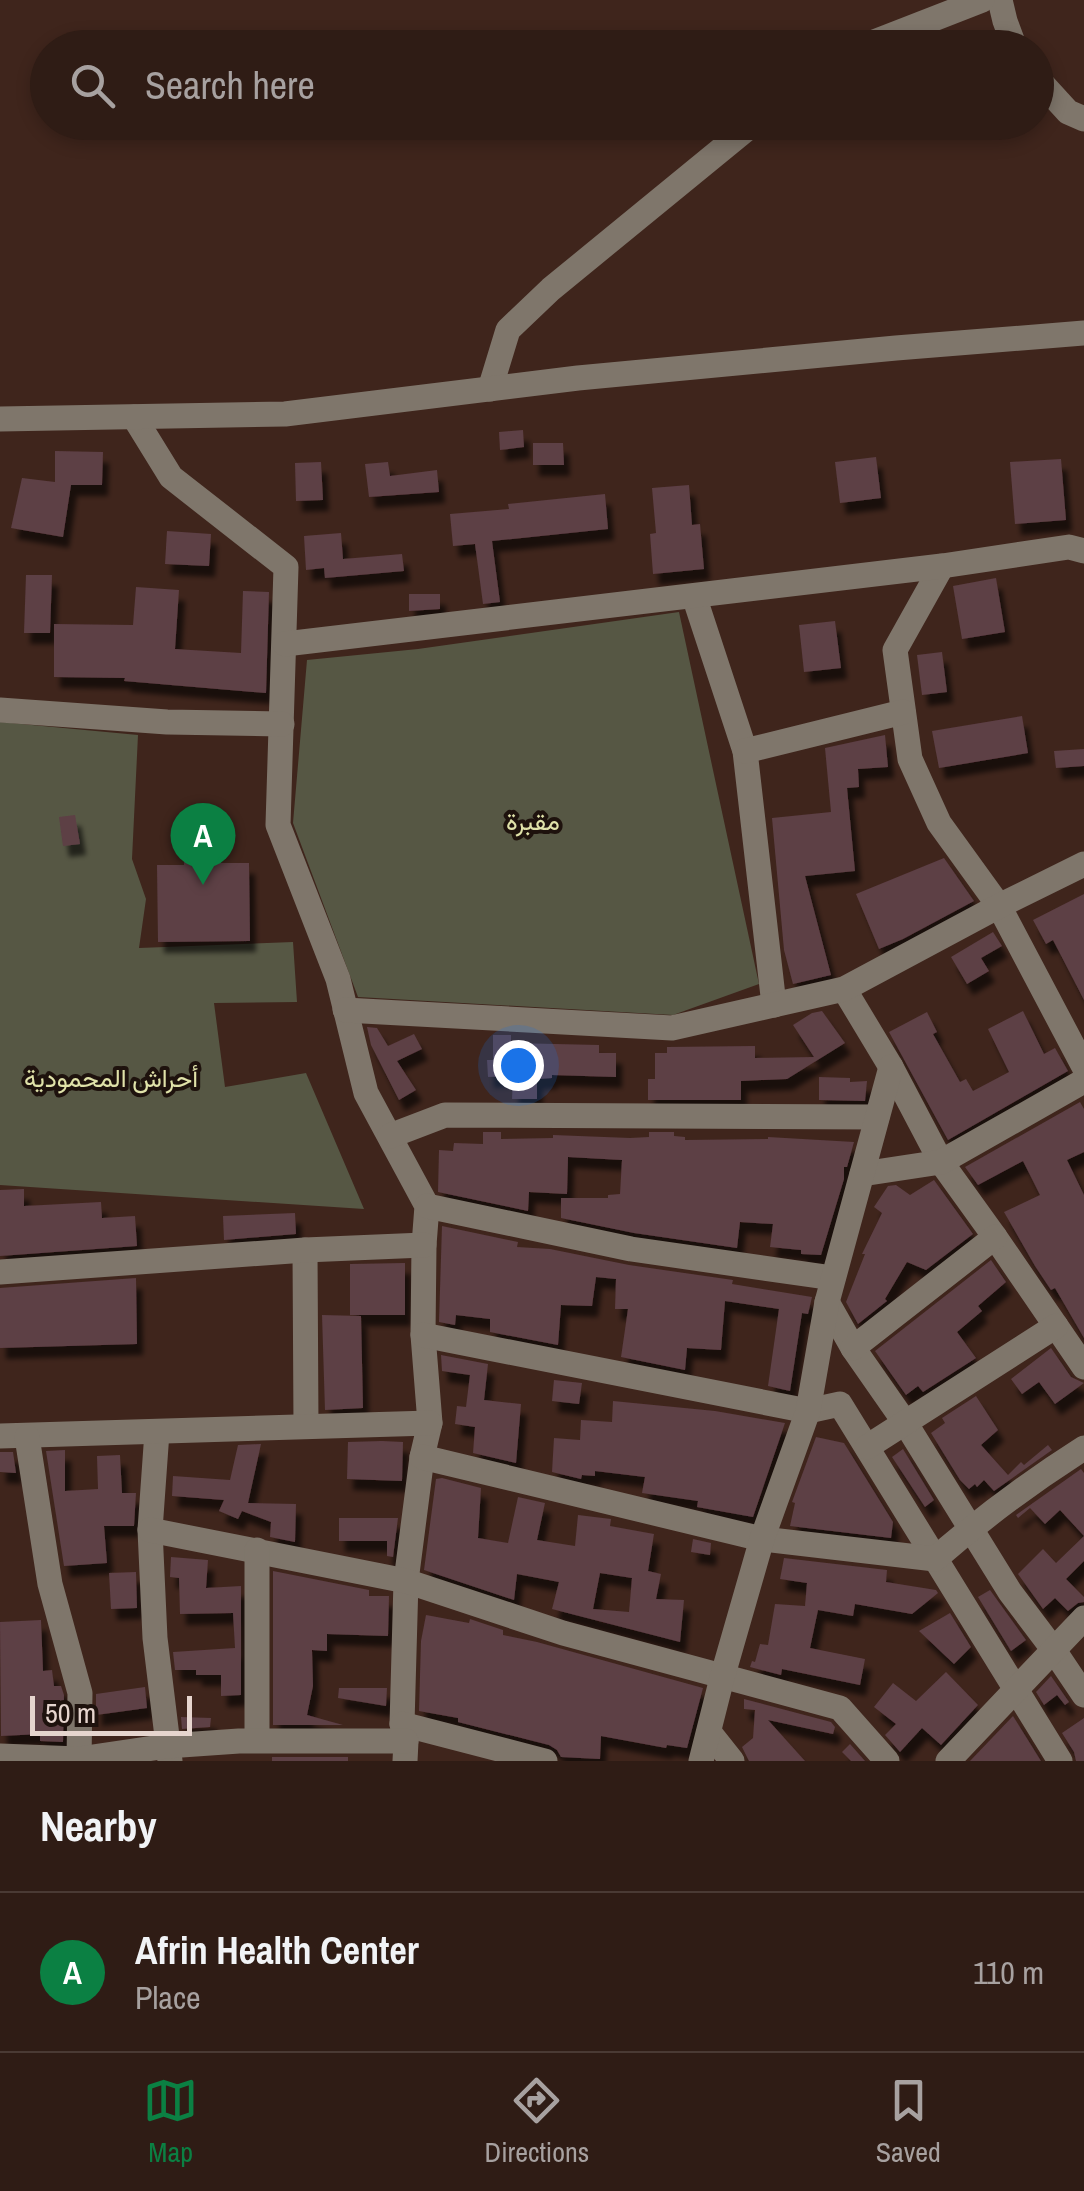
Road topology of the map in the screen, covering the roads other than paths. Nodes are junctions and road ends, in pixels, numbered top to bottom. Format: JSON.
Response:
{"nodes":[{"id":1,"x":982,"y":0,"type":"edge"},
{"id":2,"x":1000,"y":0,"type":"edge"},
{"id":3,"x":905,"y":30,"type":"edge"},
{"id":4,"x":1008,"y":30,"type":"edge"},
{"id":5,"x":1054,"y":97,"type":"edge"},
{"id":6,"x":1084,"y":119,"type":"edge"},
{"id":7,"x":733,"y":140,"type":"edge"},
{"id":8,"x":1084,"y":333,"type":"edge"},
{"id":9,"x":490,"y":389,"type":"junction"},
{"id":10,"x":134,"y":417,"type":"junction"},
{"id":11,"x":0,"y":419,"type":"edge"},
{"id":12,"x":1084,"y":551,"type":"edge"},
{"id":13,"x":942,"y":566,"type":"junction"},
{"id":14,"x":694,"y":596,"type":"junction"},
{"id":15,"x":284,"y":644,"type":"junction"},
{"id":16,"x":0,"y":710,"type":"edge"},
{"id":17,"x":904,"y":712,"type":"junction"},
{"id":18,"x":282,"y":724,"type":"junction"},
{"id":19,"x":745,"y":751,"type":"junction"},
{"id":20,"x":1084,"y":864,"type":"edge"},
{"id":21,"x":999,"y":906,"type":"junction"},
{"id":22,"x":844,"y":989,"type":"junction"},
{"id":23,"x":774,"y":1005,"type":"junction"},
{"id":24,"x":345,"y":1010,"type":"junction"},
{"id":25,"x":891,"y":1067,"type":"junction"},
{"id":26,"x":1084,"y":1067,"type":"edge"},
{"id":27,"x":1084,"y":1082,"type":"edge"},
{"id":28,"x":877,"y":1117,"type":"junction"},
{"id":29,"x":390,"y":1136,"type":"junction"},
{"id":30,"x":941,"y":1162,"type":"junction"},
{"id":31,"x":862,"y":1174,"type":"junction"},
{"id":32,"x":428,"y":1206,"type":"junction"},
{"id":33,"x":996,"y":1237,"type":"junction"},
{"id":34,"x":424,"y":1245,"type":"junction"},
{"id":35,"x":305,"y":1250,"type":"junction"},
{"id":36,"x":0,"y":1272,"type":"edge"},
{"id":37,"x":830,"y":1290,"type":"junction"},
{"id":38,"x":1056,"y":1326,"type":"junction"},
{"id":39,"x":423,"y":1336,"type":"junction"},
{"id":40,"x":854,"y":1348,"type":"junction"},
{"id":41,"x":1084,"y":1367,"type":"edge"},
{"id":42,"x":808,"y":1411,"type":"junction"},
{"id":43,"x":430,"y":1423,"type":"junction"},
{"id":44,"x":906,"y":1424,"type":"junction"},
{"id":45,"x":306,"y":1426,"type":"junction"},
{"id":46,"x":157,"y":1432,"type":"junction"},
{"id":47,"x":0,"y":1436,"type":"edge"},
{"id":48,"x":28,"y":1437,"type":"junction"},
{"id":49,"x":867,"y":1447,"type":"junction"},
{"id":50,"x":1084,"y":1448,"type":"edge"},
{"id":51,"x":422,"y":1458,"type":"junction"},
{"id":52,"x":970,"y":1529,"type":"junction"},
{"id":53,"x":150,"y":1530,"type":"junction"},
{"id":54,"x":762,"y":1540,"type":"junction"},
{"id":55,"x":257,"y":1550,"type":"junction"},
{"id":56,"x":935,"y":1559,"type":"junction"},
{"id":57,"x":406,"y":1581,"type":"junction"},
{"id":58,"x":1084,"y":1618,"type":"edge"},
{"id":59,"x":1053,"y":1649,"type":"junction"},
{"id":60,"x":722,"y":1678,"type":"junction"},
{"id":61,"x":1016,"y":1691,"type":"junction"},
{"id":62,"x":1084,"y":1695,"type":"edge"},
{"id":63,"x":710,"y":1732,"type":"junction"},
{"id":64,"x":256,"y":1740,"type":"junction"},
{"id":65,"x":404,"y":1742,"type":"edge"},
{"id":66,"x":168,"y":1754,"type":"edge"},
{"id":67,"x":0,"y":1756,"type":"edge"},
{"id":68,"x":79,"y":1760,"type":"edge"},
{"id":69,"x":545,"y":1761,"type":"edge"},
{"id":70,"x":702,"y":1761,"type":"edge"},
{"id":71,"x":732,"y":1761,"type":"edge"},
{"id":72,"x":887,"y":1761,"type":"edge"},
{"id":73,"x":948,"y":1761,"type":"edge"},
{"id":74,"x":1060,"y":1761,"type":"edge"}],
"edges":[{"from":1,"to":3,"type":"street"},
{"from":2,"to":4,"type":"street"},
{"from":5,"to":6,"type":"street"},
{"from":7,"to":9,"type":"street"},
{"from":8,"to":9,"type":"street"},
{"from":9,"to":10,"type":"street"},
{"from":10,"to":11,"type":"street"},
{"from":10,"to":15,"type":"street"},
{"from":12,"to":13,"type":"street"},
{"from":13,"to":14,"type":"street"},
{"from":13,"to":17,"type":"street"},
{"from":14,"to":15,"type":"street"},
{"from":14,"to":19,"type":"street"},
{"from":15,"to":18,"type":"street"},
{"from":16,"to":18,"type":"street"},
{"from":17,"to":19,"type":"street"},
{"from":17,"to":21,"type":"street"},
{"from":18,"to":24,"type":"street"},
{"from":19,"to":23,"type":"street"},
{"from":20,"to":21,"type":"street"},
{"from":21,"to":22,"type":"street"},
{"from":21,"to":26,"type":"street"},
{"from":22,"to":23,"type":"street"},
{"from":22,"to":25,"type":"street"},
{"from":23,"to":24,"type":"street"},
{"from":24,"to":29,"type":"street"},
{"from":25,"to":28,"type":"street"},
{"from":25,"to":30,"type":"street"},
{"from":27,"to":30,"type":"street"},
{"from":28,"to":29,"type":"street"},
{"from":28,"to":31,"type":"street"},
{"from":29,"to":32,"type":"street"},
{"from":30,"to":31,"type":"street"},
{"from":30,"to":33,"type":"street"},
{"from":31,"to":37,"type":"street"},
{"from":32,"to":34,"type":"street"},
{"from":32,"to":37,"type":"street"},
{"from":33,"to":38,"type":"street"},
{"from":33,"to":40,"type":"street"},
{"from":34,"to":35,"type":"street"},
{"from":34,"to":39,"type":"street"},
{"from":35,"to":36,"type":"street"},
{"from":35,"to":45,"type":"street"},
{"from":37,"to":40,"type":"street"},
{"from":37,"to":42,"type":"street"},
{"from":38,"to":41,"type":"street"},
{"from":38,"to":44,"type":"street"},
{"from":39,"to":42,"type":"street"},
{"from":39,"to":43,"type":"street"},
{"from":40,"to":44,"type":"street"},
{"from":42,"to":49,"type":"street"},
{"from":42,"to":54,"type":"street"},
{"from":43,"to":45,"type":"street"},
{"from":43,"to":51,"type":"street"},
{"from":44,"to":49,"type":"street"},
{"from":44,"to":52,"type":"street"},
{"from":45,"to":46,"type":"street"},
{"from":46,"to":48,"type":"street"},
{"from":46,"to":53,"type":"street"},
{"from":47,"to":48,"type":"street"},
{"from":48,"to":68,"type":"street"},
{"from":49,"to":56,"type":"street"},
{"from":50,"to":52,"type":"street"},
{"from":51,"to":54,"type":"street"},
{"from":51,"to":57,"type":"street"},
{"from":52,"to":56,"type":"street"},
{"from":52,"to":59,"type":"street"},
{"from":53,"to":55,"type":"street"},
{"from":53,"to":66,"type":"street"},
{"from":54,"to":56,"type":"street"},
{"from":54,"to":60,"type":"street"},
{"from":55,"to":57,"type":"street"},
{"from":55,"to":64,"type":"street"},
{"from":56,"to":61,"type":"street"},
{"from":57,"to":60,"type":"street"},
{"from":57,"to":65,"type":"street"},
{"from":58,"to":59,"type":"street"},
{"from":59,"to":61,"type":"street"},
{"from":59,"to":62,"type":"street"},
{"from":60,"to":63,"type":"street"},
{"from":60,"to":72,"type":"street"},
{"from":61,"to":73,"type":"street"},
{"from":61,"to":74,"type":"street"},
{"from":63,"to":70,"type":"street"},
{"from":63,"to":71,"type":"street"},
{"from":64,"to":65,"type":"street"},
{"from":64,"to":66,"type":"street"},
{"from":65,"to":69,"type":"street"},
{"from":66,"to":68,"type":"street"},
{"from":67,"to":68,"type":"street"}]}
